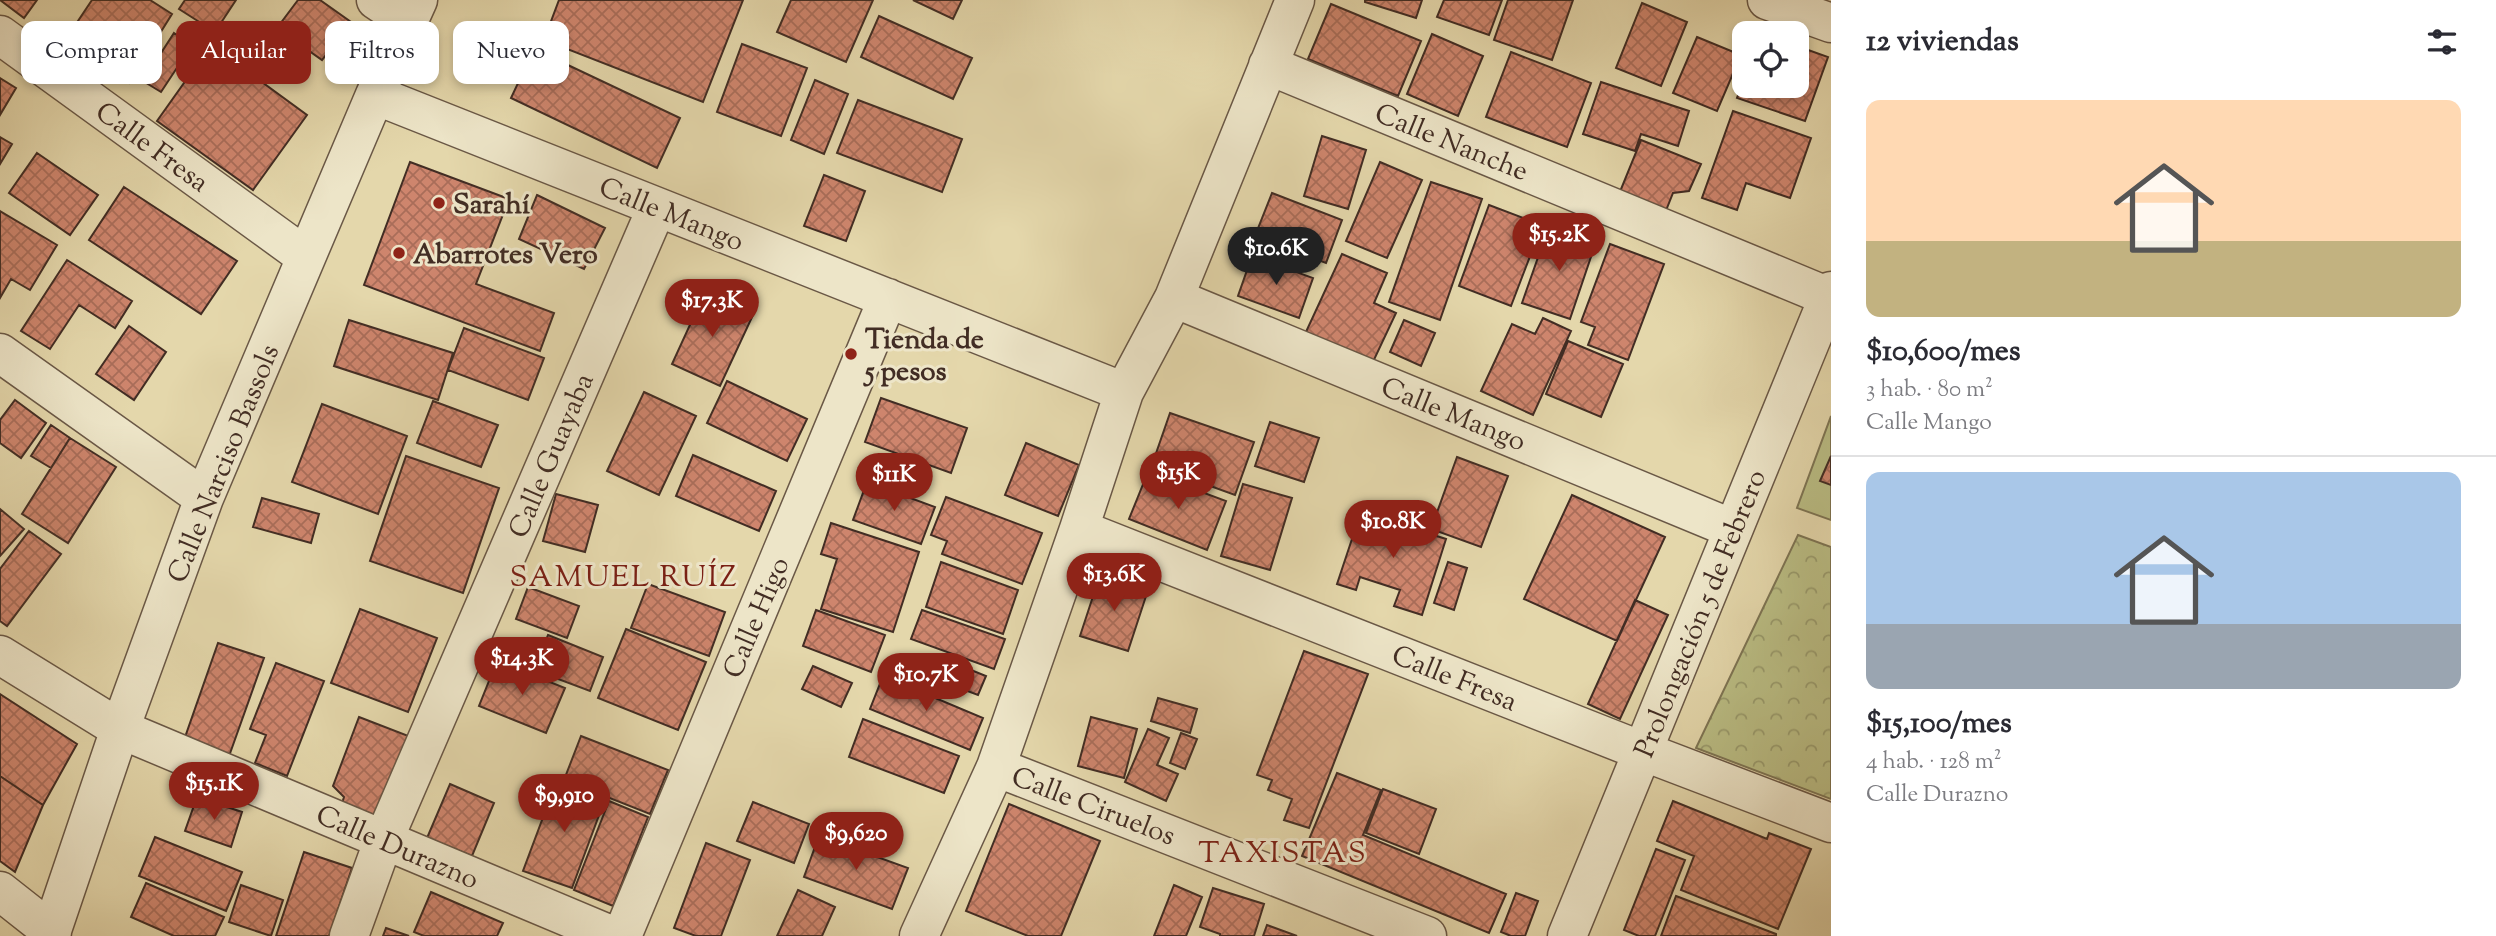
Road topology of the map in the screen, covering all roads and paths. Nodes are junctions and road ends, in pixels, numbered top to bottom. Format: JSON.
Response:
{"nodes":[{"id":1,"x":376,"y":0,"type":"edge"},
{"id":2,"x":1295,"y":0,"type":"edge"},
{"id":3,"x":1767,"y":0,"type":"edge"},
{"id":4,"x":1815,"y":0,"type":"edge"},
{"id":5,"x":413,"y":11,"type":"edge"},
{"id":6,"x":1831,"y":11,"type":"edge"},
{"id":7,"x":1831,"y":23,"type":"edge"},
{"id":8,"x":0,"y":35,"type":"edge"},
{"id":9,"x":1268,"y":65,"type":"junction"},
{"id":10,"x":375,"y":95,"type":"junction"},
{"id":11,"x":657,"y":207,"type":"junction"},
{"id":12,"x":306,"y":257,"type":"junction"},
{"id":13,"x":1830,"y":294,"type":"edge"},
{"id":14,"x":1174,"y":298,"type":"junction"},
{"id":15,"x":888,"y":299,"type":"junction"},
{"id":16,"x":5,"y":367,"type":"edge"},
{"id":17,"x":1124,"y":392,"type":"junction"},
{"id":18,"x":204,"y":498,"type":"junction"},
{"id":19,"x":1079,"y":528,"type":"junction"},
{"id":20,"x":1733,"y":528,"type":"junction"},
{"id":21,"x":0,"y":655,"type":"edge"},
{"id":22,"x":120,"y":729,"type":"junction"},
{"id":23,"x":1643,"y":751,"type":"junction"},
{"id":24,"x":996,"y":767,"type":"junction"},
{"id":25,"x":1831,"y":823,"type":"edge"},
{"id":26,"x":384,"y":839,"type":"junction"},
{"id":27,"x":0,"y":891,"type":"edge"},
{"id":28,"x":51,"y":934,"type":"edge"},
{"id":29,"x":349,"y":936,"type":"edge"},
{"id":30,"x":613,"y":936,"type":"edge"},
{"id":31,"x":622,"y":936,"type":"edge"},
{"id":32,"x":919,"y":936,"type":"edge"},
{"id":33,"x":1427,"y":936,"type":"edge"},
{"id":34,"x":1567,"y":936,"type":"edge"}],
"edges":[{"from":1,"to":5,"type":"street"},
{"from":2,"to":9,"type":"street"},
{"from":3,"to":7,"type":"street"},
{"from":4,"to":6,"type":"street"},
{"from":5,"to":10,"type":"street","name":"Calle Narciso Bassols"},
{"from":8,"to":12,"type":"street","name":"Calle Fresa"},
{"from":9,"to":13,"type":"street","name":"Calle Nanche"},
{"from":9,"to":14,"type":"street"},
{"from":10,"to":11,"type":"street","name":"Calle Mango"},
{"from":10,"to":12,"type":"street","name":"Calle Narciso Bassols"},
{"from":11,"to":15,"type":"street","name":"Calle Mango"},
{"from":11,"to":26,"type":"street","name":"Calle Guayaba"},
{"from":12,"to":18,"type":"street","name":"Calle Narciso Bassols"},
{"from":13,"to":20,"type":"street","name":"Prolongación 5 de Febrero"},
{"from":14,"to":17,"type":"street"},
{"from":14,"to":20,"type":"street","name":"Calle Mango"},
{"from":15,"to":17,"type":"street","name":"Calle Mango"},
{"from":15,"to":31,"type":"street","name":"Calle Higo"},
{"from":16,"to":18,"type":"street"},
{"from":17,"to":19,"type":"street"},
{"from":18,"to":22,"type":"street","name":"Calle Narciso Bassols"},
{"from":19,"to":23,"type":"street","name":"Calle Fresa"},
{"from":19,"to":24,"type":"street"},
{"from":20,"to":23,"type":"street","name":"Prolongación 5 de Febrero"},
{"from":21,"to":22,"type":"street","name":"Calle Durazno"},
{"from":22,"to":26,"type":"street","name":"Calle Durazno"},
{"from":22,"to":28,"type":"street","name":"Calle Narciso Bassols"},
{"from":23,"to":25,"type":"street","name":"Calle Fresa"},
{"from":23,"to":34,"type":"street","name":"Prolongación 5 de Febrero"},
{"from":24,"to":32,"type":"street"},
{"from":24,"to":33,"type":"street","name":"Calle Ciruelos"},
{"from":26,"to":29,"type":"street","name":"Calle Guayaba"},
{"from":26,"to":30,"type":"street","name":"Calle Durazno"},
{"from":27,"to":28,"type":"street"}]}
